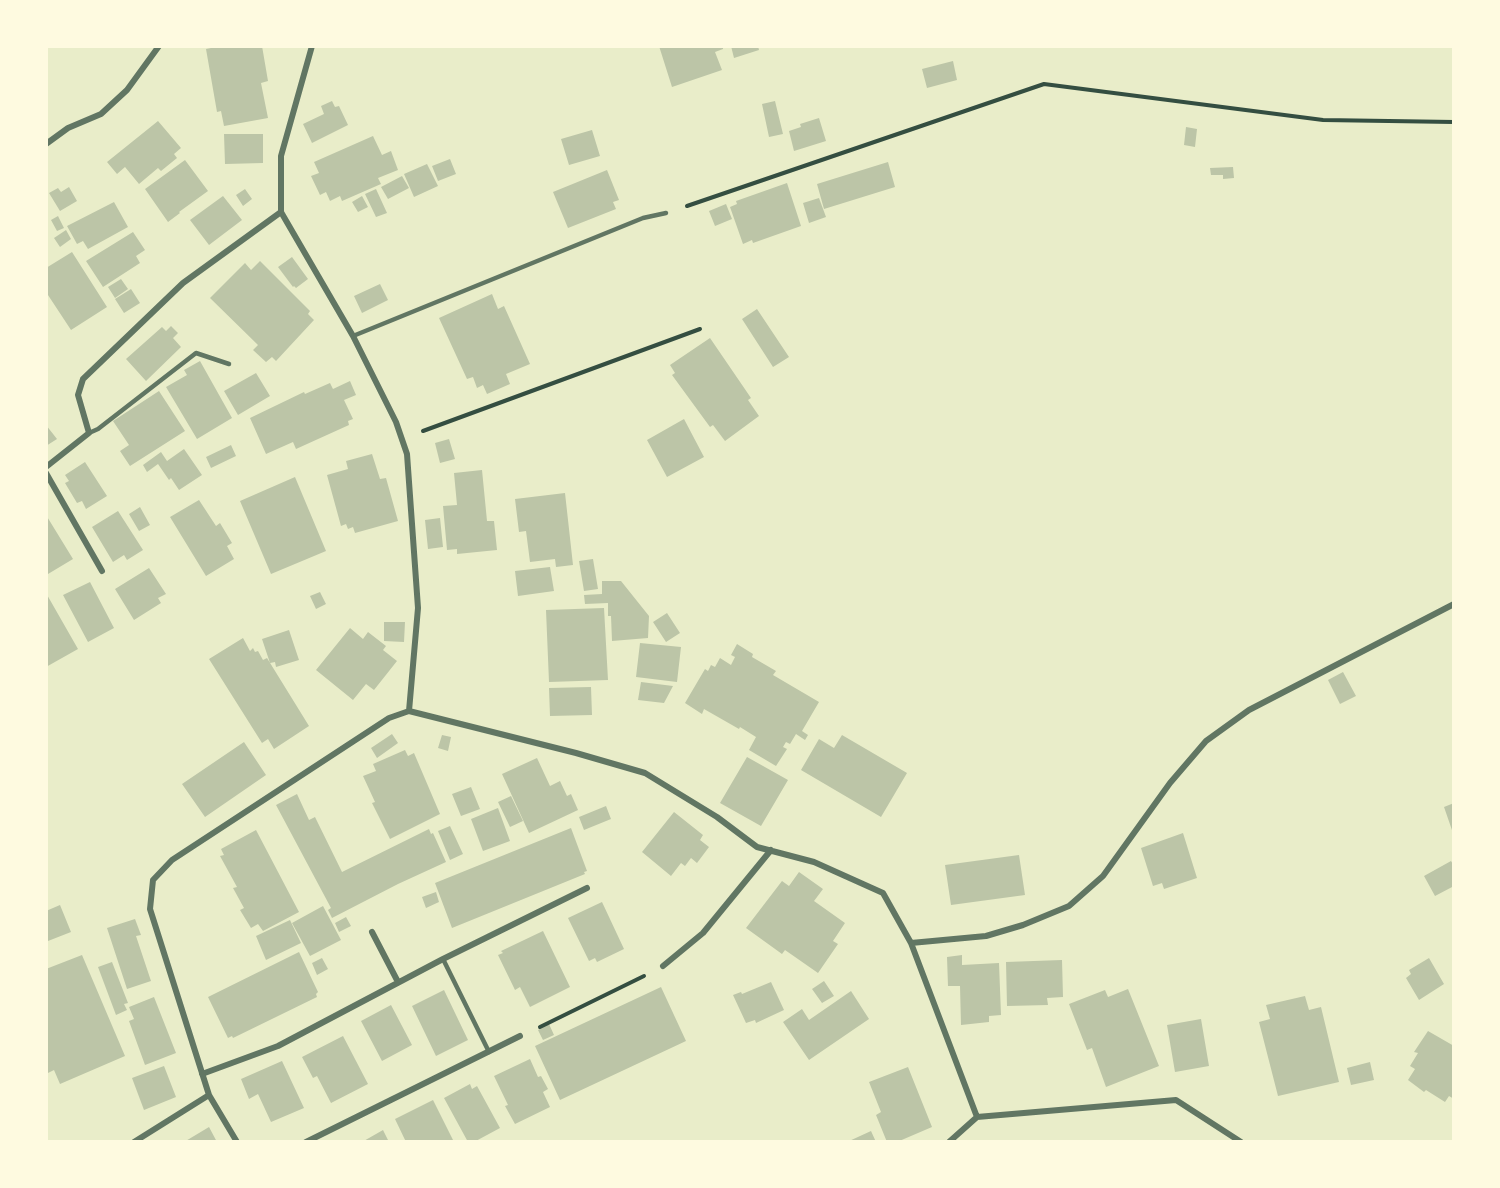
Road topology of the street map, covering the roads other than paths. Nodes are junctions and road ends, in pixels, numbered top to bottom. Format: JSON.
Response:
{"nodes":[{"id":1,"x":159,"y":46,"type":"edge"},
{"id":2,"x":312,"y":46,"type":"edge"},
{"id":3,"x":46,"y":144,"type":"edge"},
{"id":4,"x":281,"y":212,"type":"junction"},
{"id":5,"x":666,"y":213,"type":"road end"},
{"id":6,"x":353,"y":336,"type":"junction"},
{"id":7,"x":229,"y":364,"type":"dead end"},
{"id":8,"x":89,"y":433,"type":"junction"},
{"id":9,"x":46,"y":467,"type":"edge"},
{"id":10,"x":46,"y":473,"type":"edge"},
{"id":11,"x":102,"y":571,"type":"dead end"},
{"id":12,"x":1454,"y":604,"type":"edge"},
{"id":13,"x":409,"y":711,"type":"junction"},
{"id":14,"x":771,"y":850,"type":"junction"},
{"id":15,"x":587,"y":888,"type":"dead end"},
{"id":16,"x":372,"y":932,"type":"dead end"},
{"id":17,"x":911,"y":943,"type":"junction"},
{"id":18,"x":443,"y":959,"type":"junction"},
{"id":19,"x":663,"y":966,"type":"road end"},
{"id":20,"x":398,"y":982,"type":"junction"},
{"id":21,"x":520,"y":1036,"type":"road end"},
{"id":22,"x":489,"y":1052,"type":"junction"},
{"id":23,"x":202,"y":1074,"type":"junction"},
{"id":24,"x":209,"y":1095,"type":"junction"},
{"id":25,"x":977,"y":1117,"type":"junction"},
{"id":26,"x":134,"y":1142,"type":"edge"},
{"id":27,"x":237,"y":1142,"type":"edge"},
{"id":28,"x":306,"y":1142,"type":"edge"},
{"id":29,"x":949,"y":1142,"type":"edge"},
{"id":30,"x":1241,"y":1142,"type":"edge"}],
"edges":[{"from":1,"to":3,"type":"street"},
{"from":2,"to":4,"type":"street"},
{"from":4,"to":6,"type":"street"},
{"from":4,"to":8,"type":"street"},
{"from":5,"to":6,"type":"lane"},
{"from":6,"to":13,"type":"street"},
{"from":7,"to":8,"type":"lane"},
{"from":8,"to":9,"type":"street"},
{"from":10,"to":11,"type":"street"},
{"from":12,"to":17,"type":"street"},
{"from":13,"to":14,"type":"street"},
{"from":13,"to":23,"type":"street"},
{"from":14,"to":17,"type":"street"},
{"from":14,"to":19,"type":"street"},
{"from":15,"to":18,"type":"street"},
{"from":16,"to":20,"type":"street"},
{"from":17,"to":25,"type":"street"},
{"from":18,"to":20,"type":"street"},
{"from":18,"to":22,"type":"lane"},
{"from":20,"to":23,"type":"street"},
{"from":21,"to":22,"type":"street"},
{"from":22,"to":28,"type":"street"},
{"from":23,"to":24,"type":"street"},
{"from":24,"to":26,"type":"street"},
{"from":24,"to":27,"type":"street"},
{"from":25,"to":29,"type":"street"},
{"from":25,"to":30,"type":"street"}]}
